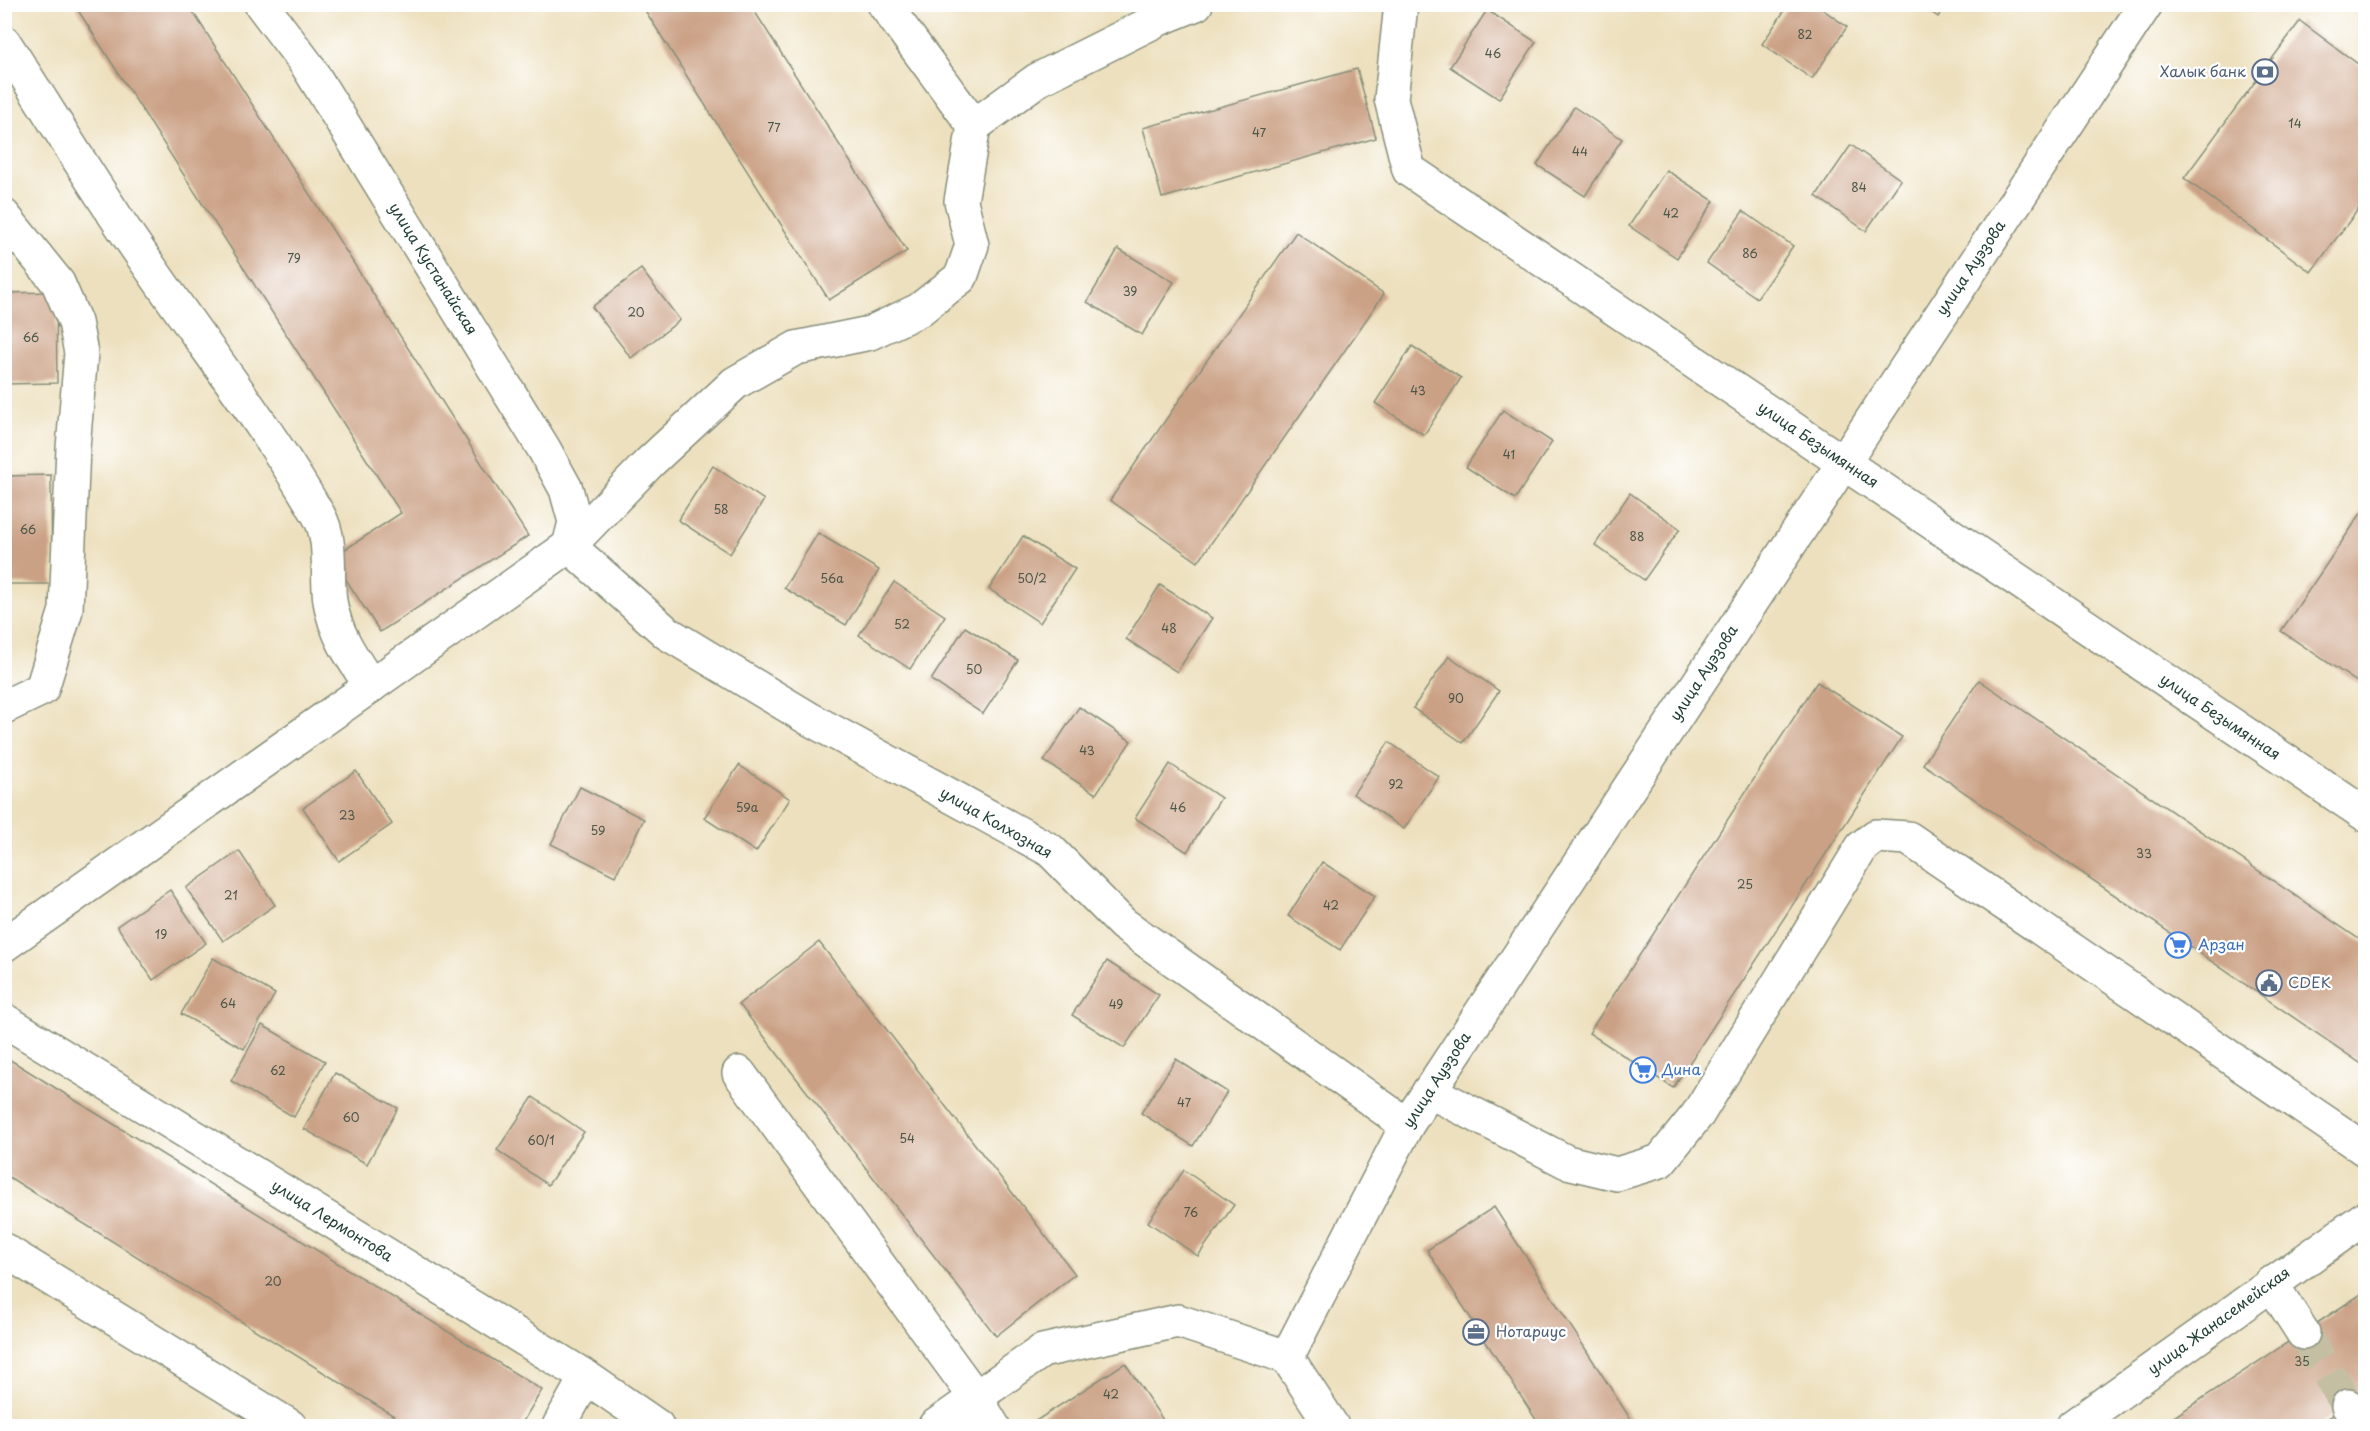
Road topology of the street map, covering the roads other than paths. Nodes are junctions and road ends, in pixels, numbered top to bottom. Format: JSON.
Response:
{"nodes":[{"id":1,"x":261,"y":4,"type":"edge"},
{"id":2,"x":884,"y":4,"type":"edge"},
{"id":3,"x":1196,"y":4,"type":"edge"},
{"id":4,"x":1401,"y":4,"type":"edge"},
{"id":5,"x":2146,"y":4,"type":"edge"},
{"id":6,"x":4,"y":42,"type":"edge"},
{"id":7,"x":974,"y":126,"type":"junction"},
{"id":8,"x":4,"y":216,"type":"edge"},
{"id":9,"x":1843,"y":461,"type":"junction"},
{"id":10,"x":569,"y":546,"type":"junction"},
{"id":11,"x":371,"y":686,"type":"junction"},
{"id":12,"x":4,"y":707,"type":"edge"},
{"id":13,"x":2366,"y":815,"type":"edge"},
{"id":14,"x":4,"y":945,"type":"edge"},
{"id":15,"x":4,"y":1020,"type":"edge"},
{"id":16,"x":739,"y":1073,"type":"dead end"},
{"id":17,"x":1429,"y":1091,"type":"junction"},
{"id":18,"x":1407,"y":1125,"type":"junction"},
{"id":19,"x":2366,"y":1150,"type":"edge"},
{"id":20,"x":2366,"y":1217,"type":"edge"},
{"id":21,"x":4,"y":1250,"type":"edge"},
{"id":22,"x":2271,"y":1283,"type":"junction"},
{"id":23,"x":2303,"y":1332,"type":"tunnel mouth"},
{"id":24,"x":1287,"y":1357,"type":"junction"},
{"id":25,"x":586,"y":1377,"type":"junction"},
{"id":26,"x":976,"y":1398,"type":"junction"},
{"id":27,"x":290,"y":1426,"type":"edge"},
{"id":28,"x":560,"y":1426,"type":"edge"},
{"id":29,"x":657,"y":1426,"type":"edge"},
{"id":30,"x":935,"y":1426,"type":"edge"},
{"id":31,"x":993,"y":1426,"type":"edge"},
{"id":32,"x":1332,"y":1426,"type":"edge"},
{"id":33,"x":2073,"y":1426,"type":"edge"}],
"edges":[{"from":1,"to":10,"type":"street","name":"улица Кустанайская"},
{"from":2,"to":7,"type":"street"},
{"from":3,"to":7,"type":"street"},
{"from":4,"to":9,"type":"street","name":"улица Безымянная"},
{"from":5,"to":9,"type":"street","name":"улица Ауэзова"},
{"from":6,"to":11,"type":"street"},
{"from":7,"to":10,"type":"street"},
{"from":8,"to":12,"type":"street"},
{"from":9,"to":13,"type":"street","name":"улица Безымянная"},
{"from":9,"to":17,"type":"street","name":"улица Ауэзова"},
{"from":10,"to":11,"type":"street"},
{"from":10,"to":18,"type":"street","name":"улица Колхозная"},
{"from":11,"to":14,"type":"street"},
{"from":15,"to":25,"type":"street","name":"улица Лермонтова"},
{"from":16,"to":26,"type":"street"},
{"from":17,"to":18,"type":"street","name":"улица Ауэзова"},
{"from":17,"to":19,"type":"street"},
{"from":18,"to":24,"type":"street","name":"улица Ауэзова"},
{"from":20,"to":22,"type":"street","name":"улица Жанасемейская"},
{"from":21,"to":27,"type":"street"},
{"from":22,"to":23,"type":"street"},
{"from":22,"to":33,"type":"street","name":"улица Жанасемейская"},
{"from":24,"to":26,"type":"street"},
{"from":24,"to":32,"type":"street"},
{"from":25,"to":28,"type":"street"},
{"from":25,"to":29,"type":"street","name":"улица Лермонтова"},
{"from":26,"to":30,"type":"street"},
{"from":26,"to":31,"type":"street"}]}
